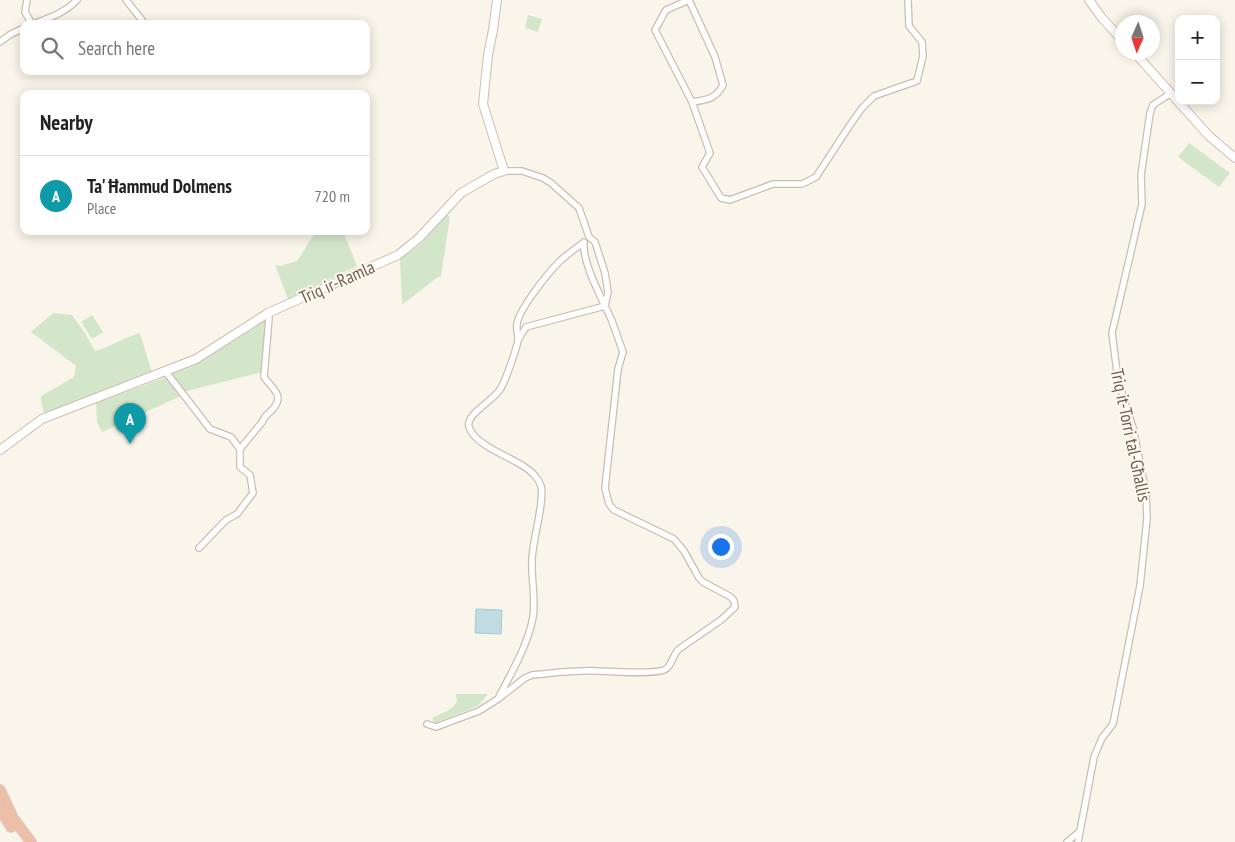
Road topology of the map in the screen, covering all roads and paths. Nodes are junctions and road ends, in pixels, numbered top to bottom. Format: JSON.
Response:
{"nodes":[{"id":1,"x":27,"y":0,"type":"edge"},
{"id":2,"x":77,"y":0,"type":"edge"},
{"id":3,"x":126,"y":0,"type":"edge"},
{"id":4,"x":497,"y":0,"type":"edge"},
{"id":5,"x":908,"y":0,"type":"edge"},
{"id":6,"x":1089,"y":0,"type":"edge"},
{"id":7,"x":30,"y":20,"type":"edge"},
{"id":8,"x":43,"y":20,"type":"edge"},
{"id":9,"x":142,"y":20,"type":"edge"},
{"id":10,"x":20,"y":30,"type":"edge"},
{"id":11,"x":1115,"y":32,"type":"edge"},
{"id":12,"x":0,"y":42,"type":"edge"},
{"id":13,"x":1141,"y":60,"type":"edge"},
{"id":14,"x":1171,"y":93,"type":"junction"},
{"id":15,"x":692,"y":102,"type":"junction"},
{"id":16,"x":1235,"y":158,"type":"edge"},
{"id":17,"x":504,"y":171,"type":"junction"},
{"id":18,"x":589,"y":237,"type":"junction"},
{"id":19,"x":583,"y":243,"type":"junction"},
{"id":20,"x":605,"y":306,"type":"junction"},
{"id":21,"x":268,"y":313,"type":"junction"},
{"id":22,"x":518,"y":340,"type":"junction"},
{"id":23,"x":166,"y":372,"type":"junction"},
{"id":24,"x":240,"y":449,"type":"junction"},
{"id":25,"x":0,"y":450,"type":"edge"},
{"id":26,"x":199,"y":548,"type":"dead end"},
{"id":27,"x":498,"y":699,"type":"junction"},
{"id":28,"x":427,"y":724,"type":"dead end"},
{"id":29,"x":0,"y":790,"type":"edge"},
{"id":30,"x":0,"y":808,"type":"edge"},
{"id":31,"x":1079,"y":832,"type":"junction"},
{"id":32,"x":22,"y":842,"type":"edge"},
{"id":33,"x":31,"y":842,"type":"edge"},
{"id":34,"x":1067,"y":842,"type":"edge"},
{"id":35,"x":1078,"y":842,"type":"edge"}],
"edges":[{"from":1,"to":7,"type":"street"},
{"from":2,"to":8,"type":"street"},
{"from":3,"to":9,"type":"street"},
{"from":4,"to":17,"type":"main road"},
{"from":5,"to":15,"type":"street"},
{"from":6,"to":11,"type":"main road"},
{"from":10,"to":12,"type":"street"},
{"from":13,"to":14,"type":"main road"},
{"from":14,"to":16,"type":"main road"},
{"from":14,"to":31,"type":"street","name":"Triq it-Torri tal-Għallis"},
{"from":15,"to":15,"type":"street"},
{"from":17,"to":18,"type":"street"},
{"from":17,"to":21,"type":"main road","name":"Triq ir-Ramla"},
{"from":18,"to":19,"type":"street"},
{"from":18,"to":20,"type":"street"},
{"from":19,"to":20,"type":"street"},
{"from":19,"to":22,"type":"street"},
{"from":20,"to":22,"type":"street"},
{"from":20,"to":27,"type":"street"},
{"from":21,"to":23,"type":"main road","name":"Triq ir-Ramla"},
{"from":21,"to":24,"type":"street"},
{"from":22,"to":27,"type":"street"},
{"from":23,"to":24,"type":"street"},
{"from":23,"to":25,"type":"main road","name":"Triq ir-Ramla"},
{"from":24,"to":26,"type":"street"},
{"from":27,"to":28,"type":"street"},
{"from":29,"to":33,"type":"highway"},
{"from":30,"to":32,"type":"highway"},
{"from":31,"to":34,"type":"street"},
{"from":31,"to":35,"type":"street","name":"Triq it-Torri tal-Għallis"}]}
